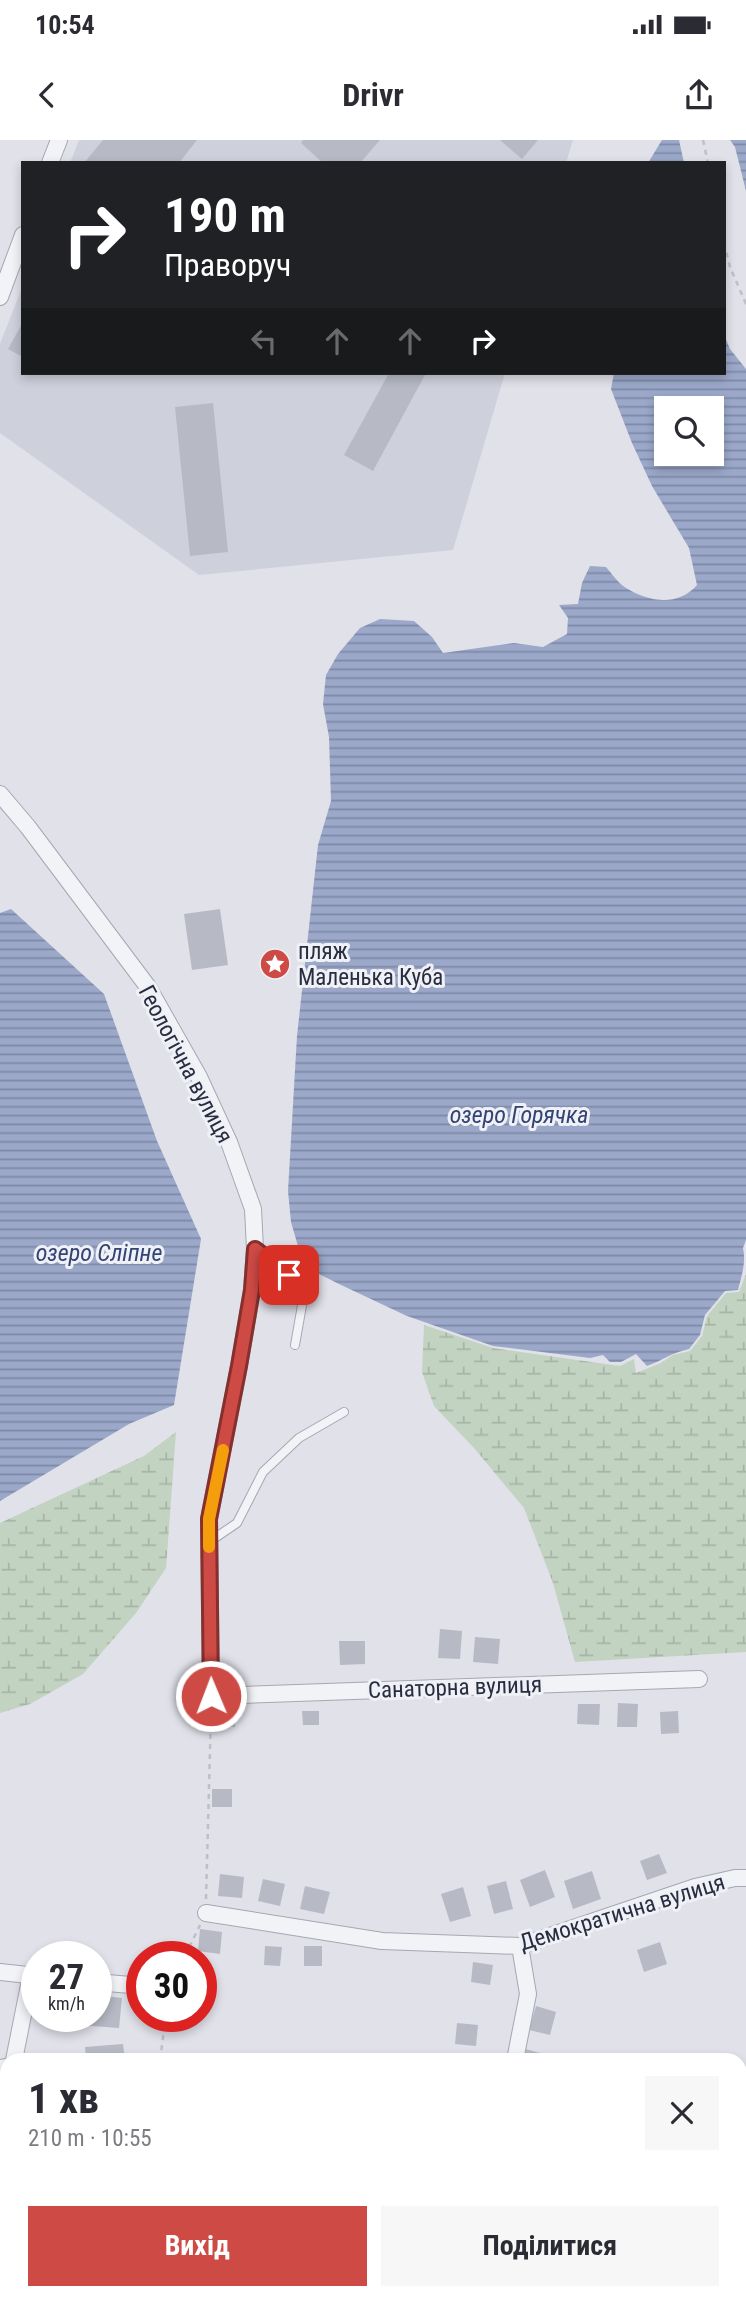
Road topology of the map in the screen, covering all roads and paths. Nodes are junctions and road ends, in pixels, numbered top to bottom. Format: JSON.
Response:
{"nodes":[{"id":1,"x":59,"y":140,"type":"edge"},
{"id":2,"x":703,"y":140,"type":"edge"},
{"id":3,"x":51,"y":161,"type":"edge"},
{"id":4,"x":708,"y":161,"type":"edge"},
{"id":5,"x":21,"y":240,"type":"edge"},
{"id":6,"x":726,"y":251,"type":"edge"},
{"id":7,"x":0,"y":297,"type":"edge"},
{"id":8,"x":746,"y":304,"type":"edge"},
{"id":9,"x":0,"y":794,"type":"edge"},
{"id":10,"x":255,"y":1249,"type":"junction"},
{"id":11,"x":295,"y":1345,"type":"dead end"},
{"id":12,"x":344,"y":1412,"type":"dead end"},
{"id":13,"x":209,"y":1542,"type":"junction"},
{"id":14,"x":699,"y":1679,"type":"dead end"},
{"id":15,"x":211,"y":1696,"type":"junction"},
{"id":16,"x":746,"y":1878,"type":"edge"},
{"id":17,"x":206,"y":1913,"type":"junction"},
{"id":18,"x":193,"y":1941,"type":"edge"},
{"id":19,"x":520,"y":1946,"type":"junction"},
{"id":20,"x":0,"y":1972,"type":"edge"},
{"id":21,"x":21,"y":1974,"type":"edge"},
{"id":22,"x":21,"y":2031,"type":"edge"},
{"id":23,"x":164,"y":2032,"type":"edge"},
{"id":24,"x":16,"y":2053,"type":"edge"},
{"id":25,"x":161,"y":2053,"type":"edge"},
{"id":26,"x":516,"y":2053,"type":"edge"}],
"edges":[{"from":1,"to":3,"type":"street"},
{"from":2,"to":4,"type":"path"},
{"from":5,"to":7,"type":"street"},
{"from":6,"to":8,"type":"path"},
{"from":9,"to":10,"type":"street","name":"Геологічна вулиця"},
{"from":10,"to":11,"type":"lane"},
{"from":10,"to":13,"type":"street","name":"Геологічна вулиця"},
{"from":12,"to":13,"type":"lane"},
{"from":13,"to":15,"type":"street","name":"Геологічна вулиця"},
{"from":14,"to":15,"type":"street","name":"Санаторна вулиця"},
{"from":15,"to":17,"type":"path"},
{"from":16,"to":19,"type":"street","name":"Демократична вулиця"},
{"from":17,"to":18,"type":"path"},
{"from":17,"to":19,"type":"street","name":"Демократична вулиця"},
{"from":19,"to":26,"type":"street"},
{"from":20,"to":21,"type":"street"},
{"from":22,"to":24,"type":"street"},
{"from":23,"to":25,"type":"path"}]}
